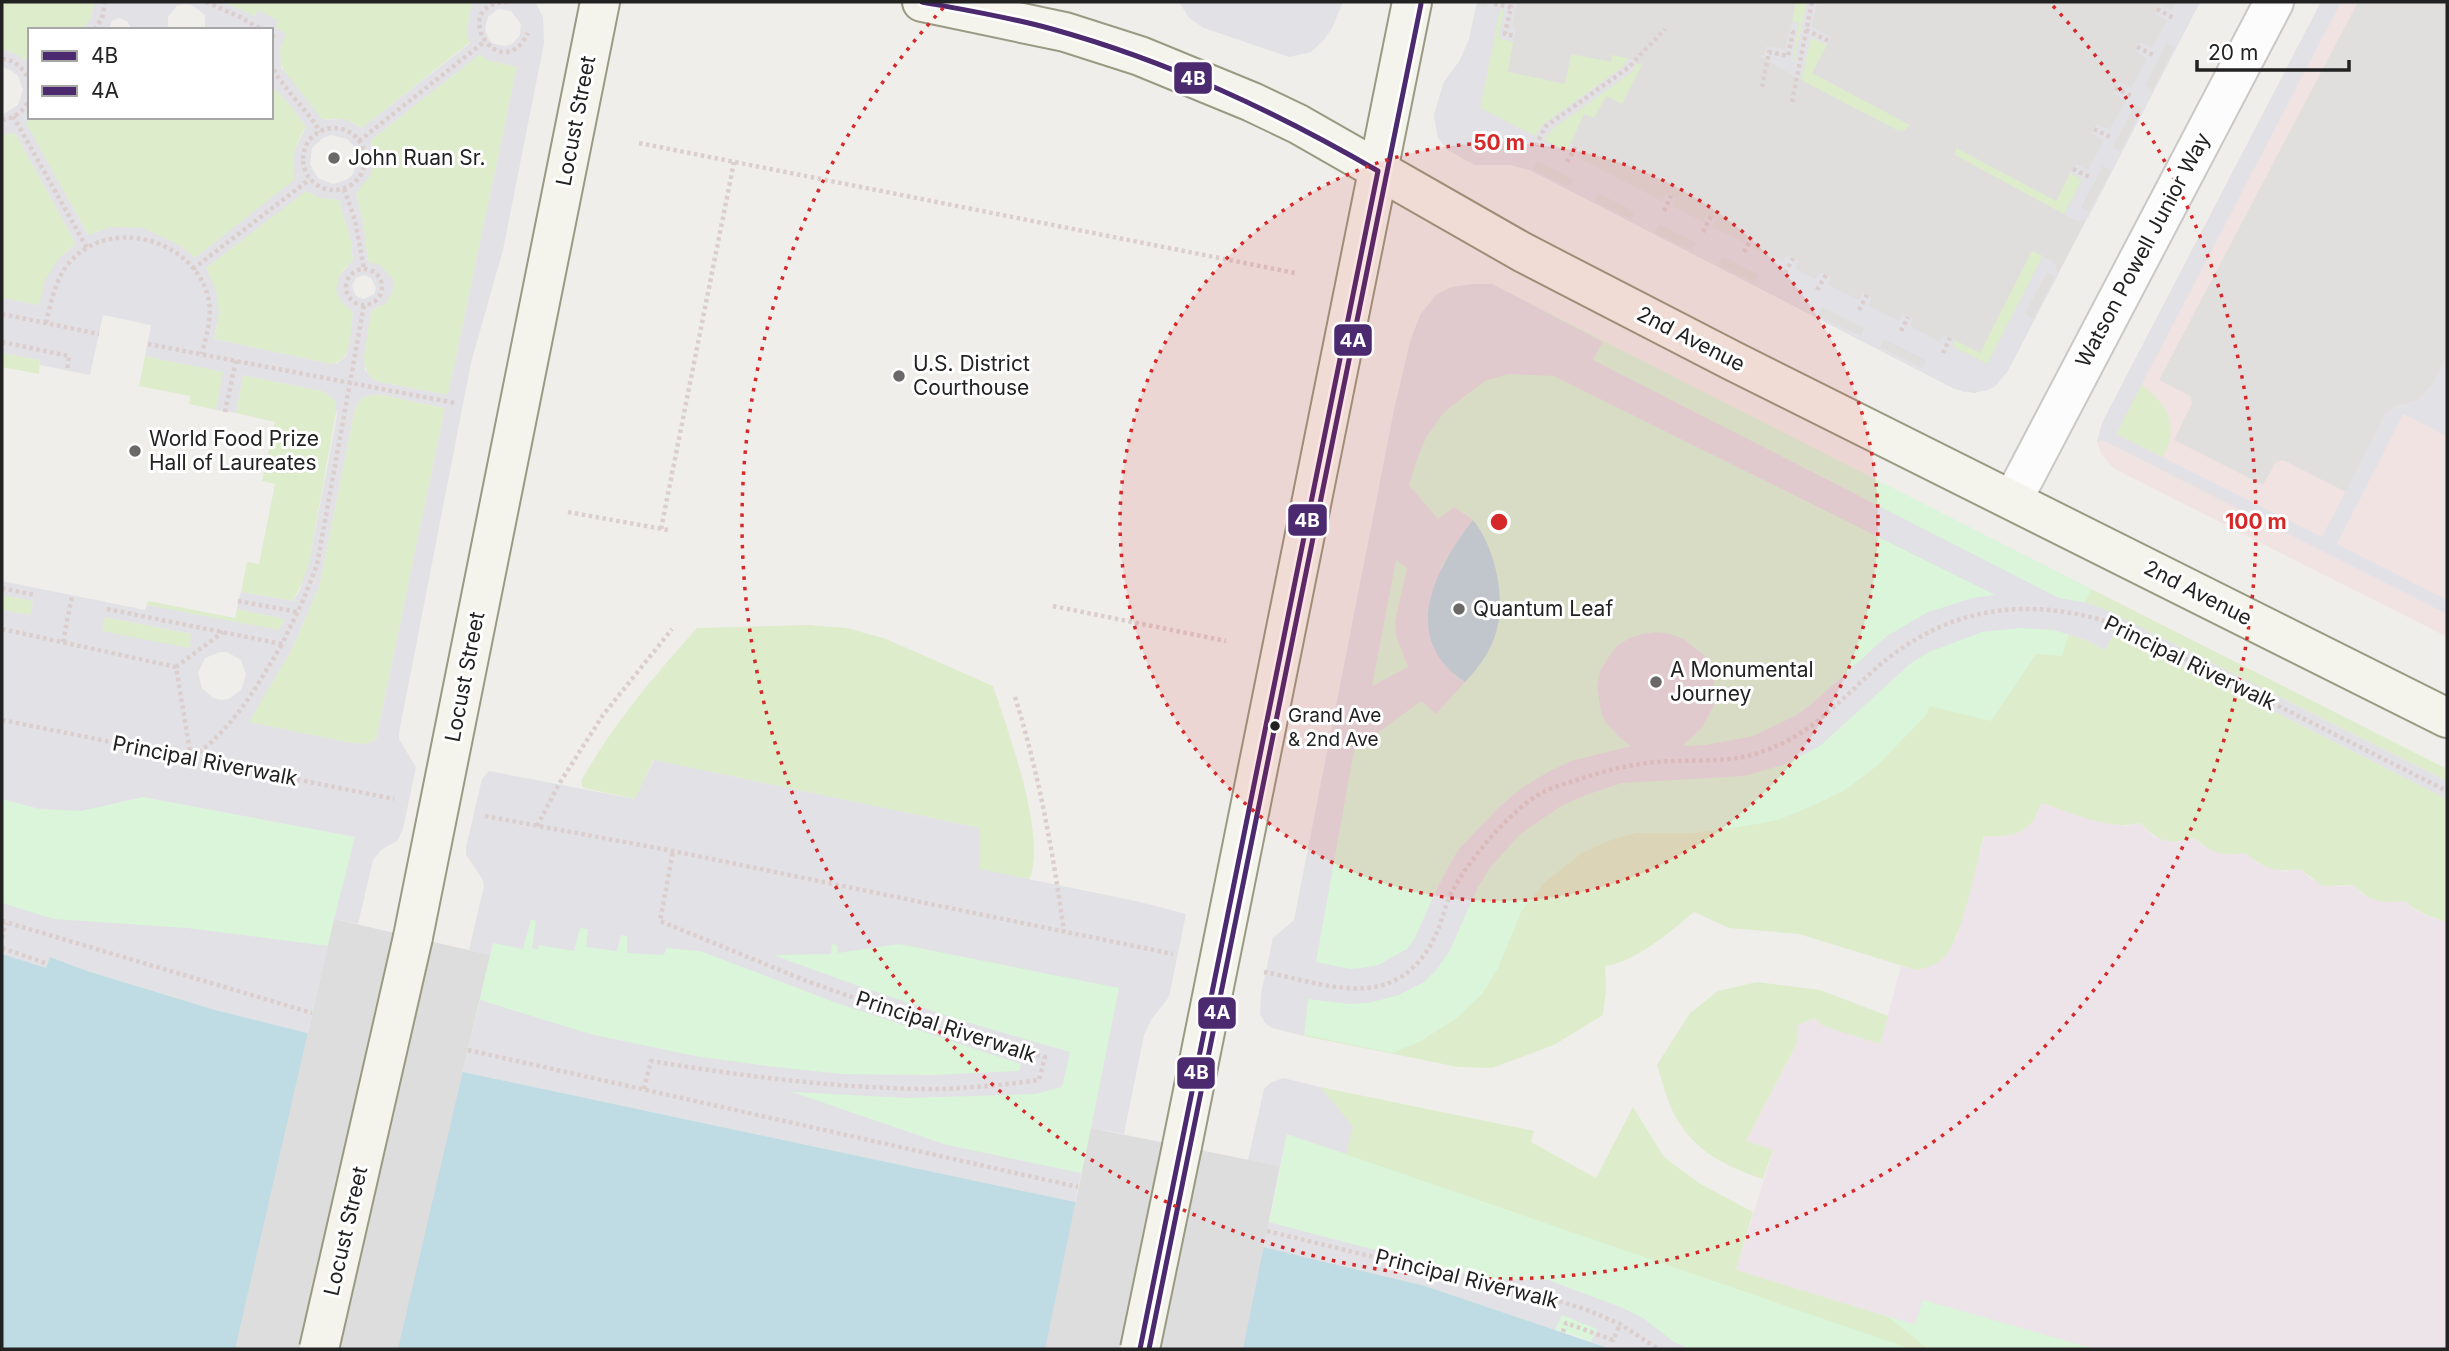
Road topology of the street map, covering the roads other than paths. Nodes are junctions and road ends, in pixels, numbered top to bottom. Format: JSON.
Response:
{"nodes":[{"id":1,"x":600,"y":2,"type":"edge"},
{"id":2,"x":922,"y":2,"type":"edge"},
{"id":3,"x":1412,"y":2,"type":"edge"},
{"id":4,"x":2274,"y":2,"type":"edge"},
{"id":5,"x":1378,"y":170,"type":"junction"},
{"id":6,"x":2013,"y":499,"type":"junction"},
{"id":7,"x":2447,"y":718,"type":"edge"},
{"id":8,"x":319,"y":1349,"type":"edge"},
{"id":9,"x":1140,"y":1349,"type":"edge"}],
"edges":[{"from":1,"to":8,"type":"main road","name":"Locust Street","bridge":true},
{"from":2,"to":5,"type":"main road","name":"2nd Avenue"},
{"from":3,"to":5,"type":"main road"},
{"from":4,"to":6,"type":"street","name":"Watson Powell Junior Way"},
{"from":5,"to":6,"type":"main road","name":"2nd Avenue"},
{"from":5,"to":9,"type":"main road","bridge":true},
{"from":6,"to":7,"type":"main road","name":"2nd Avenue"}]}
